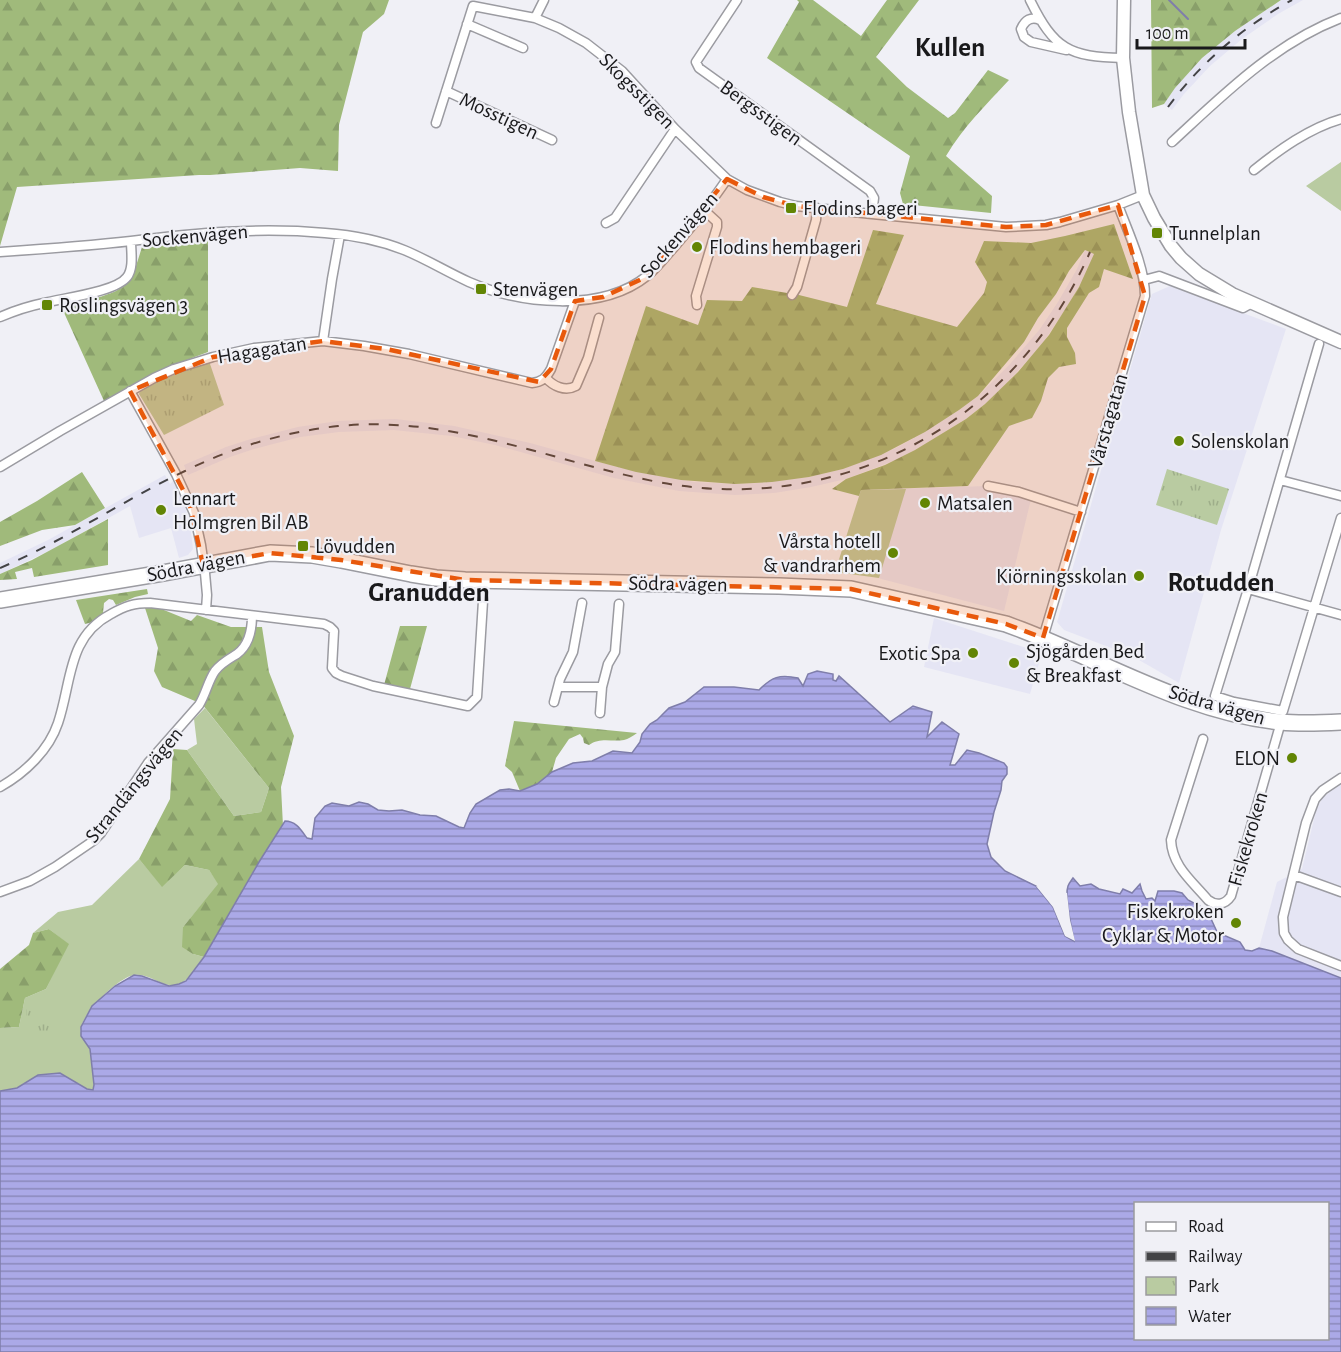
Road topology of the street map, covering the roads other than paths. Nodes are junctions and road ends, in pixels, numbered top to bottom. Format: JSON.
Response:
{"nodes":[{"id":1,"x":544,"y":0,"type":"edge"},
{"id":2,"x":737,"y":0,"type":"edge"},
{"id":3,"x":1030,"y":0,"type":"edge"},
{"id":4,"x":1124,"y":0,"type":"edge"},
{"id":5,"x":535,"y":18,"type":"junction"},
{"id":6,"x":1341,"y":18,"type":"edge"},
{"id":7,"x":1040,"y":20,"type":"junction"},
{"id":8,"x":467,"y":24,"type":"junction"},
{"id":9,"x":523,"y":48,"type":"dead end"},
{"id":10,"x":1070,"y":51,"type":"junction"},
{"id":11,"x":1123,"y":58,"type":"junction"},
{"id":12,"x":446,"y":91,"type":"junction"},
{"id":13,"x":1341,"y":119,"type":"edge"},
{"id":14,"x":436,"y":123,"type":"dead end"},
{"id":15,"x":675,"y":129,"type":"junction"},
{"id":16,"x":552,"y":140,"type":"dead end"},
{"id":17,"x":1172,"y":142,"type":"dead end"},
{"id":18,"x":1254,"y":170,"type":"dead end"},
{"id":19,"x":727,"y":179,"type":"junction"},
{"id":20,"x":1143,"y":195,"type":"junction"},
{"id":21,"x":1118,"y":205,"type":"junction"},
{"id":22,"x":817,"y":208,"type":"junction"},
{"id":23,"x":705,"y":211,"type":"junction"},
{"id":24,"x":872,"y":214,"type":"junction"},
{"id":25,"x":606,"y":223,"type":"dead end"},
{"id":26,"x":340,"y":235,"type":"junction"},
{"id":27,"x":131,"y":241,"type":"junction"},
{"id":28,"x":0,"y":252,"type":"edge"},
{"id":29,"x":1144,"y":280,"type":"junction"},
{"id":30,"x":792,"y":295,"type":"dead end"},
{"id":31,"x":575,"y":301,"type":"junction"},
{"id":32,"x":1252,"y":303,"type":"junction"},
{"id":33,"x":697,"y":305,"type":"dead end"},
{"id":34,"x":0,"y":317,"type":"edge"},
{"id":35,"x":599,"y":318,"type":"dead end"},
{"id":36,"x":323,"y":341,"type":"junction"},
{"id":37,"x":1341,"y":342,"type":"edge"},
{"id":38,"x":1319,"y":344,"type":"dead end"},
{"id":39,"x":546,"y":378,"type":"junction"},
{"id":40,"x":130,"y":391,"type":"junction"},
{"id":41,"x":0,"y":467,"type":"edge"},
{"id":42,"x":1280,"y":480,"type":"junction"},
{"id":43,"x":988,"y":486,"type":"dead end"},
{"id":44,"x":1341,"y":496,"type":"edge"},
{"id":45,"x":1081,"y":512,"type":"junction"},
{"id":46,"x":1341,"y":518,"type":"edge"},
{"id":47,"x":204,"y":565,"type":"junction"},
{"id":48,"x":1248,"y":589,"type":"junction"},
{"id":49,"x":0,"y":600,"type":"edge"},
{"id":50,"x":483,"y":601,"type":"dead end"},
{"id":51,"x":582,"y":603,"type":"dead end"},
{"id":52,"x":619,"y":604,"type":"dead end"},
{"id":53,"x":1314,"y":608,"type":"junction"},
{"id":54,"x":206,"y":610,"type":"junction"},
{"id":55,"x":1341,"y":615,"type":"edge"},
{"id":56,"x":252,"y":616,"type":"junction"},
{"id":57,"x":1043,"y":638,"type":"junction"},
{"id":58,"x":558,"y":687,"type":"junction"},
{"id":59,"x":602,"y":687,"type":"junction"},
{"id":60,"x":554,"y":702,"type":"dead end"},
{"id":61,"x":600,"y":713,"type":"dead end"},
{"id":62,"x":1282,"y":717,"type":"junction"},
{"id":63,"x":1341,"y":722,"type":"edge"},
{"id":64,"x":1203,"y":739,"type":"dead end"},
{"id":65,"x":1341,"y":778,"type":"edge"},
{"id":66,"x":0,"y":787,"type":"edge"},
{"id":67,"x":1294,"y":875,"type":"junction"},
{"id":68,"x":0,"y":892,"type":"edge"},
{"id":69,"x":1341,"y":892,"type":"edge"},
{"id":70,"x":1341,"y":966,"type":"edge"}],
"edges":[{"from":1,"to":5,"type":"street"},
{"from":2,"to":24,"type":"street","name":"Bergsstigen"},
{"from":3,"to":7,"type":"street"},
{"from":4,"to":11,"type":"main road"},
{"from":5,"to":8,"type":"street","name":"Mosstigen"},
{"from":5,"to":15,"type":"street","name":"Skogsstigen"},
{"from":6,"to":17,"type":"street"},
{"from":7,"to":10,"type":"street"},
{"from":7,"to":10,"type":"street"},
{"from":8,"to":9,"type":"street"},
{"from":8,"to":12,"type":"street","name":"Mosstigen"},
{"from":10,"to":11,"type":"street"},
{"from":11,"to":20,"type":"main road"},
{"from":12,"to":14,"type":"street","name":"Mosstigen"},
{"from":12,"to":16,"type":"street","name":"Mosstigen"},
{"from":13,"to":18,"type":"street"},
{"from":15,"to":19,"type":"street","name":"Skogsstigen"},
{"from":15,"to":25,"type":"street"},
{"from":19,"to":22,"type":"street","name":"Sockenvägen"},
{"from":19,"to":23,"type":"street","name":"Sockenvägen"},
{"from":20,"to":21,"type":"street","name":"Sockenvägen"},
{"from":20,"to":32,"type":"main road"},
{"from":21,"to":24,"type":"street","name":"Sockenvägen"},
{"from":21,"to":29,"type":"street","name":"Vårstagatan"},
{"from":22,"to":24,"type":"street","name":"Sockenvägen"},
{"from":22,"to":30,"type":"street"},
{"from":23,"to":31,"type":"street","name":"Sockenvägen"},
{"from":23,"to":33,"type":"street"},
{"from":26,"to":27,"type":"street","name":"Sockenvägen"},
{"from":26,"to":31,"type":"street","name":"Sockenvägen"},
{"from":26,"to":36,"type":"street"},
{"from":27,"to":28,"type":"street","name":"Sockenvägen"},
{"from":27,"to":34,"type":"street"},
{"from":29,"to":32,"type":"street"},
{"from":29,"to":45,"type":"street","name":"Vårstagatan"},
{"from":31,"to":39,"type":"street"},
{"from":32,"to":37,"type":"main road"},
{"from":35,"to":39,"type":"street","name":"Hagagatan"},
{"from":36,"to":39,"type":"street","name":"Hagagatan"},
{"from":36,"to":40,"type":"street","name":"Hagagatan"},
{"from":38,"to":42,"type":"street"},
{"from":40,"to":41,"type":"street","name":"Hagagatan"},
{"from":40,"to":47,"type":"street"},
{"from":42,"to":44,"type":"street"},
{"from":42,"to":48,"type":"street"},
{"from":43,"to":45,"type":"street"},
{"from":45,"to":57,"type":"street","name":"Vårstagatan"},
{"from":46,"to":53,"type":"street"},
{"from":47,"to":49,"type":"highway","name":"Södra vägen"},
{"from":47,"to":54,"type":"street"},
{"from":47,"to":57,"type":"highway","name":"Södra vägen"},
{"from":48,"to":53,"type":"street"},
{"from":48,"to":62,"type":"street"},
{"from":50,"to":56,"type":"street"},
{"from":51,"to":58,"type":"street"},
{"from":52,"to":59,"type":"street"},
{"from":53,"to":55,"type":"street"},
{"from":53,"to":62,"type":"street"},
{"from":54,"to":56,"type":"street"},
{"from":54,"to":66,"type":"street"},
{"from":56,"to":68,"type":"street","name":"Strandängsvägen"},
{"from":57,"to":62,"type":"highway","name":"Södra vägen"},
{"from":58,"to":59,"type":"street"},
{"from":58,"to":60,"type":"street"},
{"from":59,"to":61,"type":"street"},
{"from":62,"to":63,"type":"highway","name":"Södra vägen"},
{"from":62,"to":64,"type":"street","name":"Fiskekroken"},
{"from":65,"to":67,"type":"street"},
{"from":67,"to":69,"type":"street"},
{"from":67,"to":70,"type":"street"}]}
